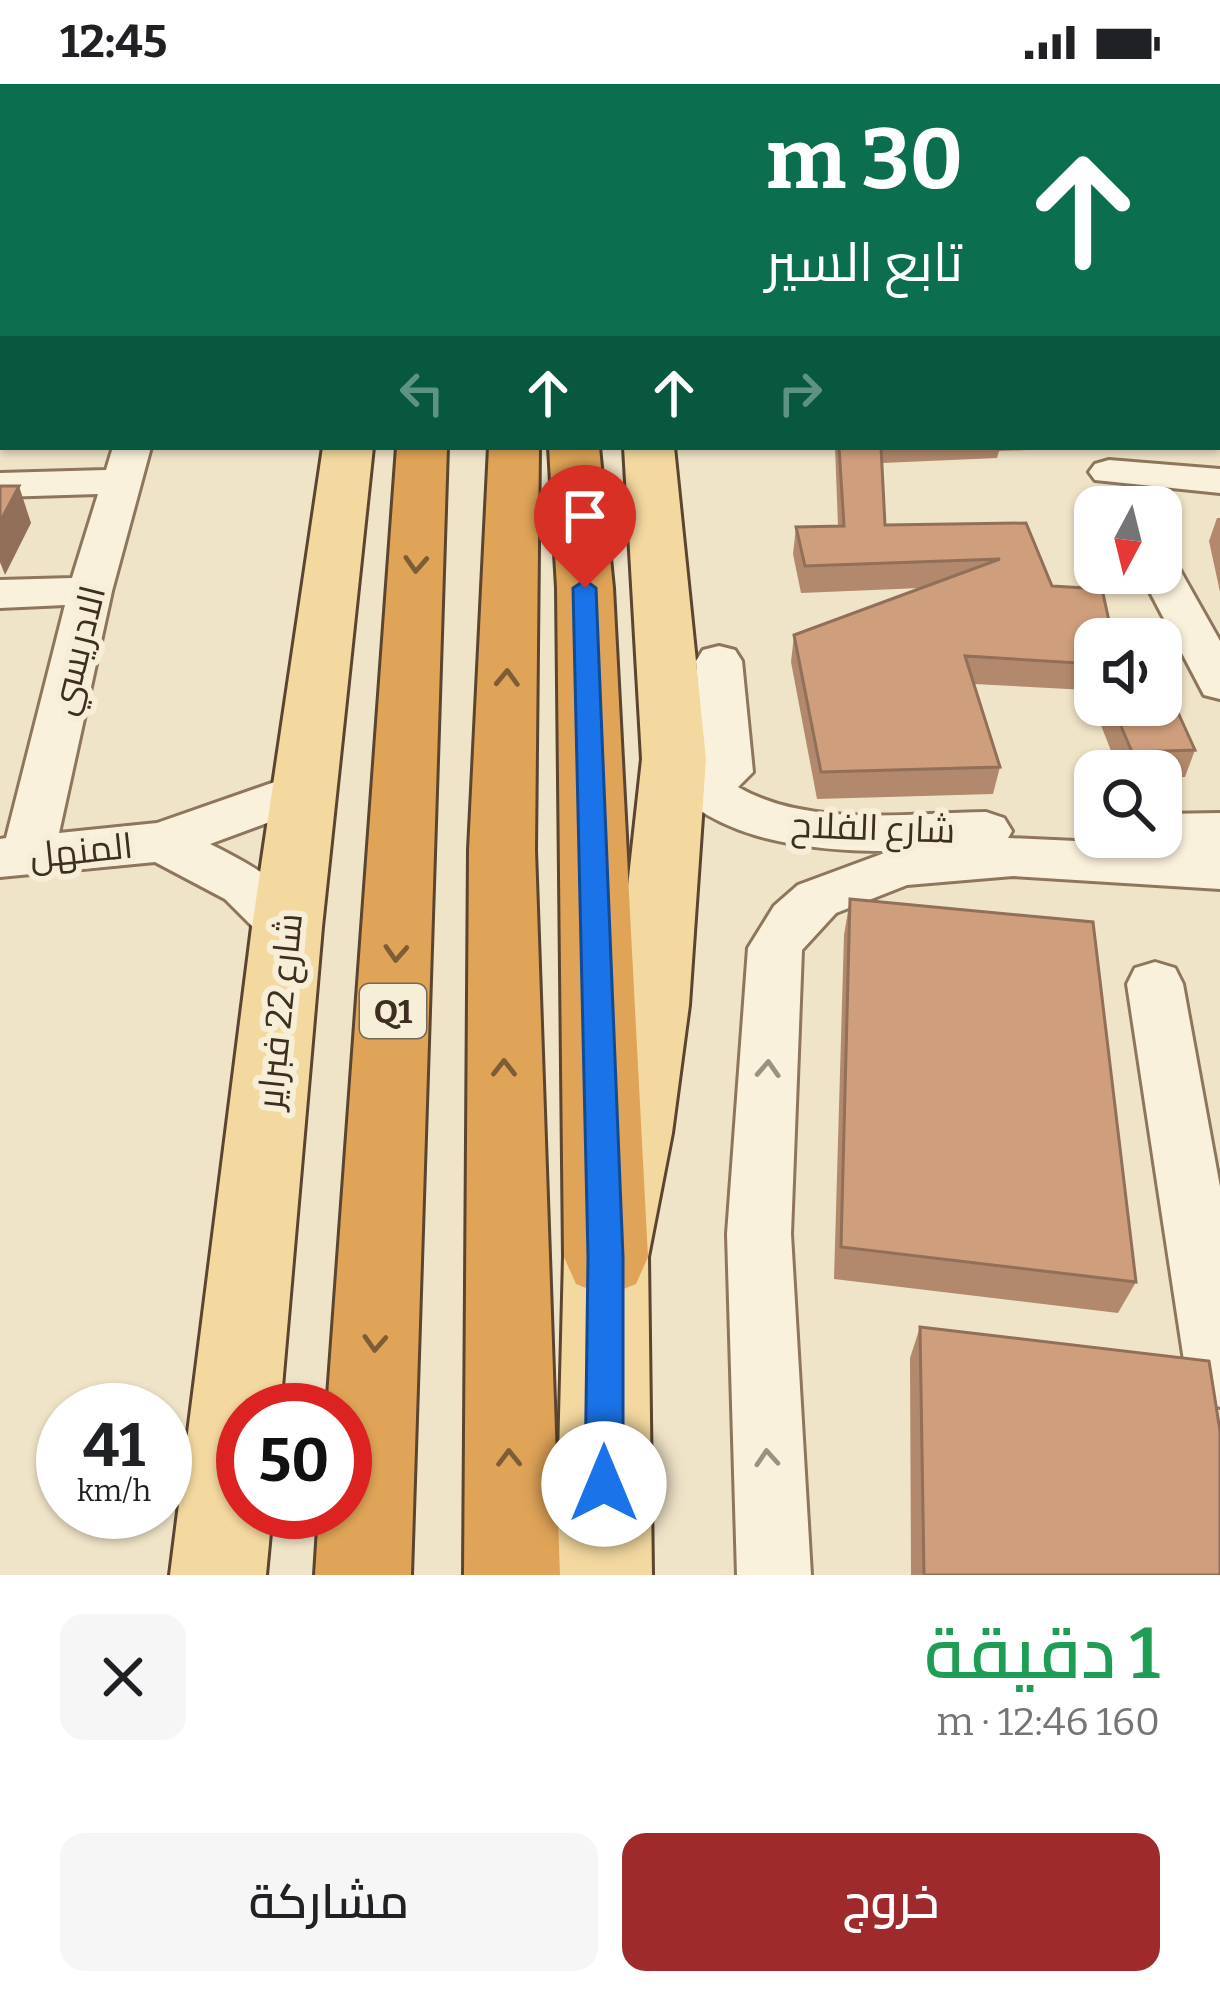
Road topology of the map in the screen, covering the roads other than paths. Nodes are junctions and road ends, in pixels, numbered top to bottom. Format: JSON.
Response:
{"nodes":[{"id":1,"x":348,"y":450,"type":"edge"},
{"id":2,"x":422,"y":450,"type":"edge"},
{"id":3,"x":514,"y":450,"type":"edge"},
{"id":4,"x":574,"y":450,"type":"edge"},
{"id":5,"x":650,"y":450,"type":"edge"},
{"id":6,"x":127,"y":464,"type":"edge"},
{"id":7,"x":1110,"y":475,"type":"edge"},
{"id":8,"x":1220,"y":482,"type":"edge"},
{"id":9,"x":0,"y":485,"type":"edge"},
{"id":10,"x":90,"y":591,"type":"junction"},
{"id":11,"x":0,"y":594,"type":"edge"},
{"id":12,"x":1173,"y":594,"type":"edge"},
{"id":13,"x":719,"y":661,"type":"dead end"},
{"id":14,"x":1220,"y":684,"type":"edge"},
{"id":15,"x":700,"y":749,"type":"junction"},
{"id":16,"x":307,"y":789,"type":"junction"},
{"id":17,"x":1074,"y":831,"type":"edge"},
{"id":18,"x":1220,"y":832,"type":"edge"},
{"id":19,"x":1182,"y":833,"type":"edge"},
{"id":20,"x":161,"y":842,"type":"junction"},
{"id":21,"x":14,"y":856,"type":"edge"},
{"id":22,"x":1220,"y":869,"type":"edge"},
{"id":23,"x":287,"y":927,"type":"junction"},
{"id":24,"x":1155,"y":984,"type":"dead end"},
{"id":25,"x":606,"y":1257,"type":"junction"},
{"id":26,"x":1220,"y":1373,"type":"edge"},
{"id":27,"x":218,"y":1575,"type":"edge"},
{"id":28,"x":363,"y":1575,"type":"edge"},
{"id":29,"x":512,"y":1575,"type":"edge"},
{"id":30,"x":604,"y":1575,"type":"edge"},
{"id":31,"x":774,"y":1575,"type":"edge"}],
"edges":[{"from":1,"to":16,"type":"main road","name":"شارع 22 فبراير"},
{"from":2,"to":28,"type":"highway","number":"Q1","one_way":true},
{"from":29,"to":3,"type":"highway","one_way":true},
{"from":4,"to":25,"type":"highway"},
{"from":5,"to":15,"type":"main road"},
{"from":6,"to":9,"type":"street"},
{"from":6,"to":10,"type":"street","name":"الادريسي"},
{"from":7,"to":8,"type":"street"},
{"from":10,"to":11,"type":"street"},
{"from":10,"to":21,"type":"street","name":"الادريسي"},
{"from":12,"to":14,"type":"street"},
{"from":13,"to":15,"type":"street"},
{"from":15,"to":17,"type":"street","name":"شارع الفلاح"},
{"from":15,"to":25,"type":"main road"},
{"from":16,"to":20,"type":"street","name":"المنهل"},
{"from":16,"to":23,"type":"main road","name":"شارع 22 فبراير"},
{"from":18,"to":19,"type":"street"},
{"from":20,"to":21,"type":"street","name":"المنهل"},
{"from":20,"to":23,"type":"street","name":"المنهل"},
{"from":31,"to":22,"type":"street","one_way":true},
{"from":23,"to":27,"type":"main road","name":"شارع 22 فبراير"},
{"from":24,"to":26,"type":"street"},
{"from":25,"to":30,"type":"main road"}]}
